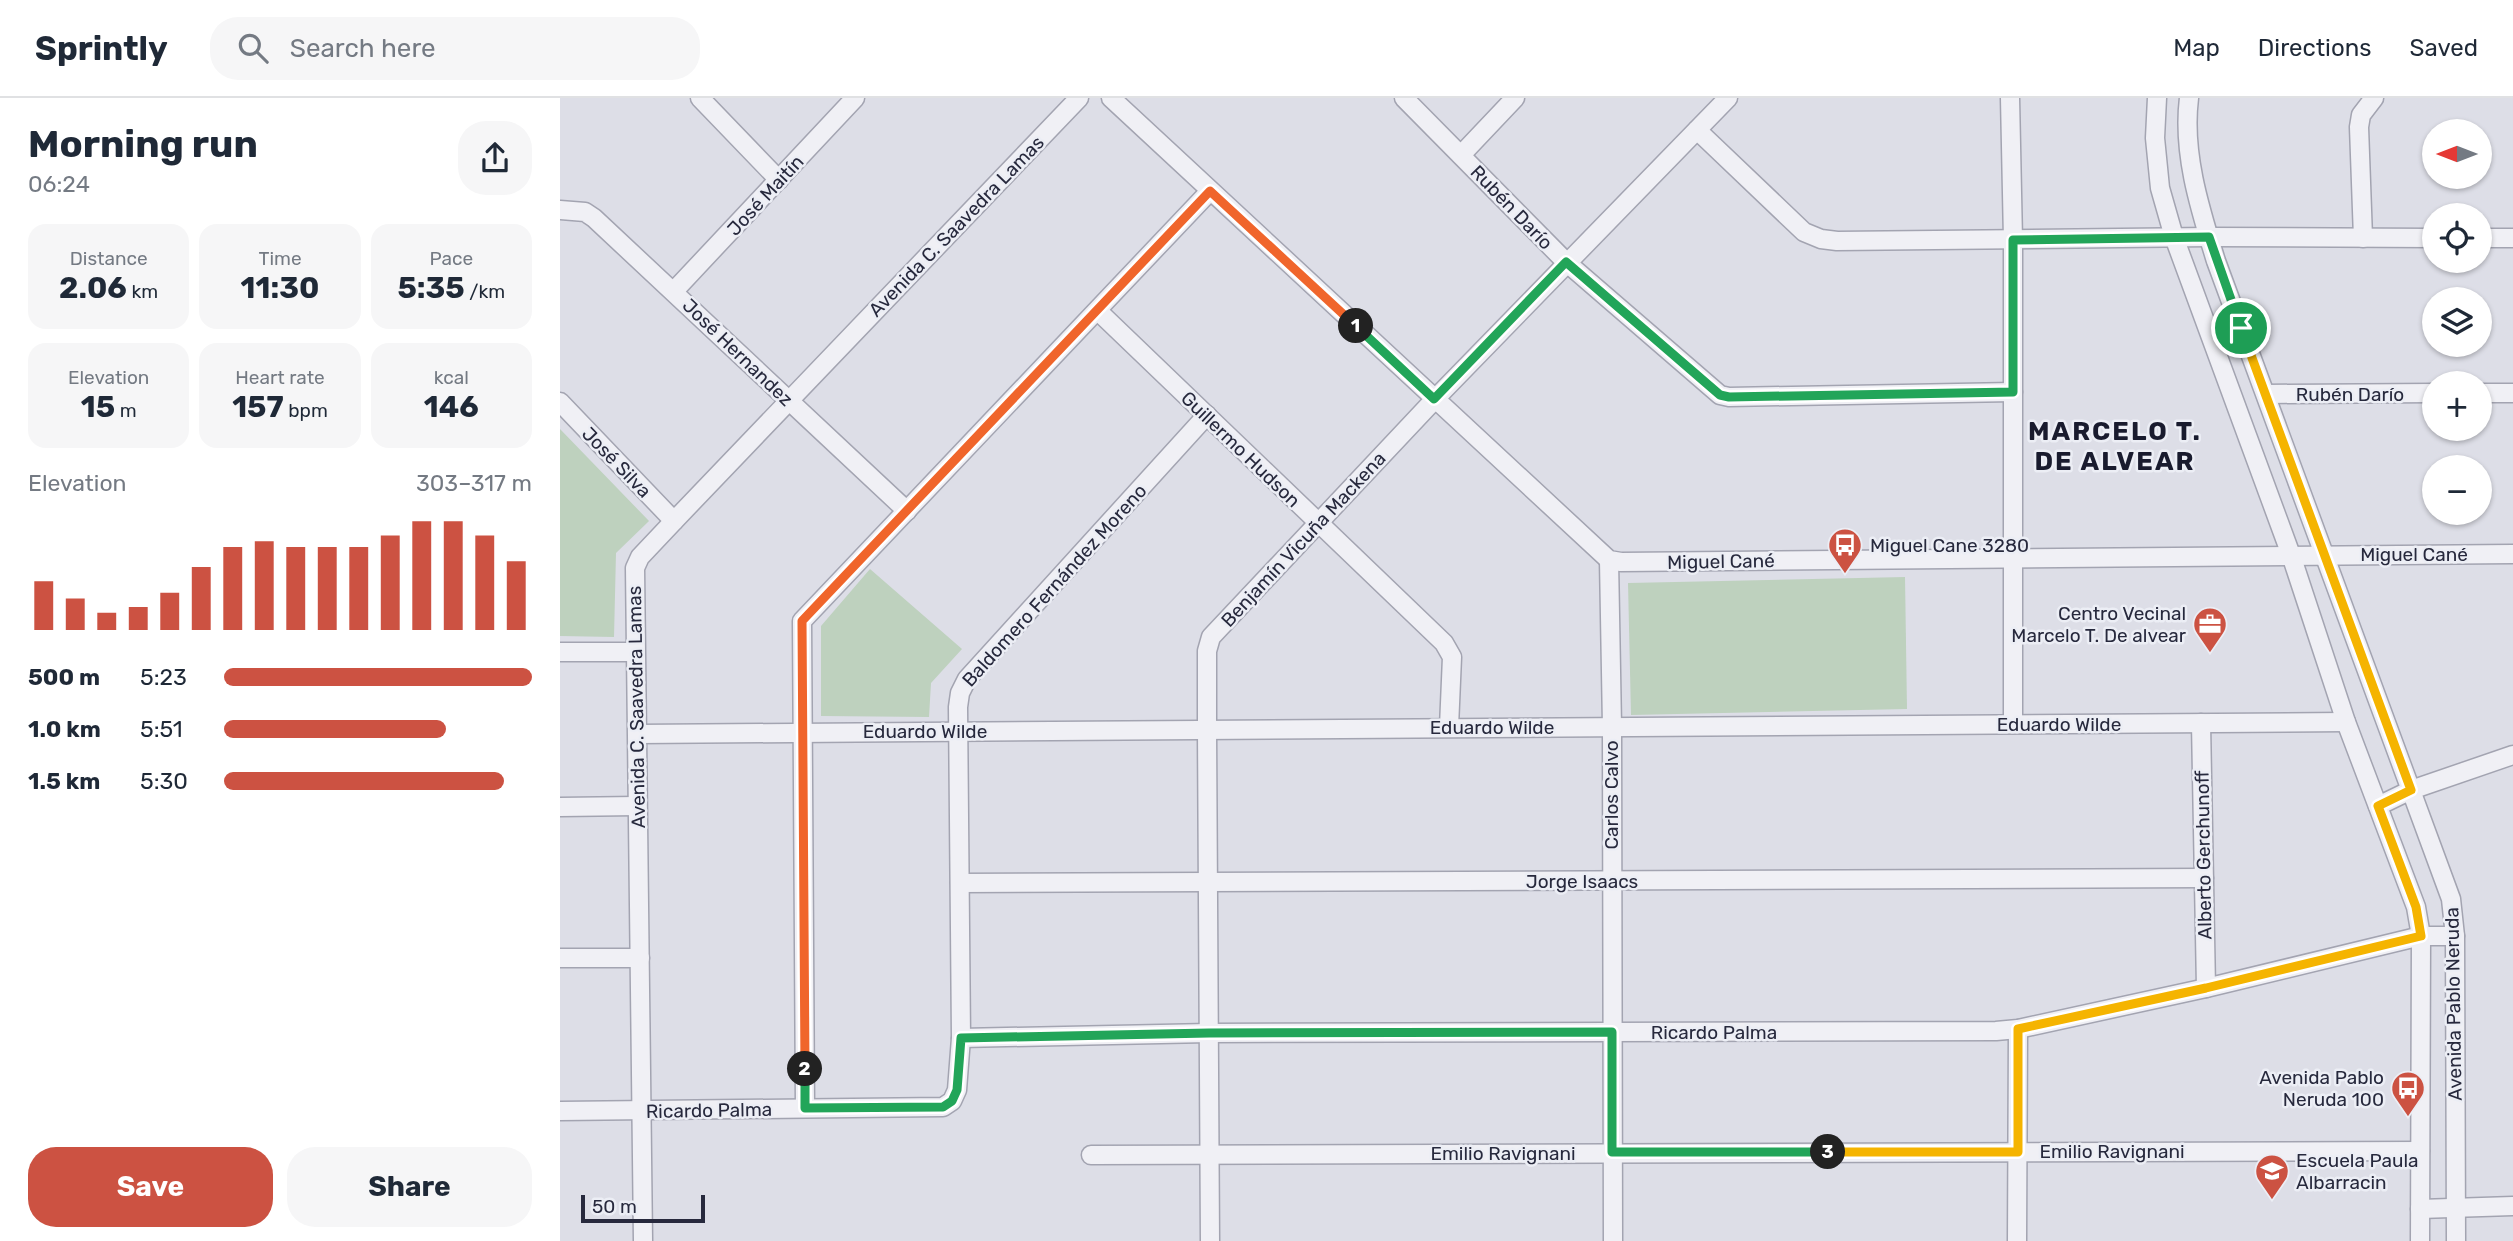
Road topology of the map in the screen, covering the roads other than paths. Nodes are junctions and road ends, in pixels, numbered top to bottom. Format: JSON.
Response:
{"nodes":[{"id":1,"x":700,"y":98,"type":"edge"},
{"id":2,"x":855,"y":98,"type":"edge"},
{"id":3,"x":1079,"y":98,"type":"edge"},
{"id":4,"x":1111,"y":98,"type":"edge"},
{"id":5,"x":1404,"y":98,"type":"edge"},
{"id":6,"x":1516,"y":98,"type":"edge"},
{"id":7,"x":1728,"y":98,"type":"edge"},
{"id":8,"x":2010,"y":98,"type":"edge"},
{"id":9,"x":2157,"y":98,"type":"edge"},
{"id":10,"x":2189,"y":98,"type":"edge"},
{"id":11,"x":2374,"y":98,"type":"edge"},
{"id":12,"x":1697,"y":130,"type":"junction"},
{"id":13,"x":1461,"y":155,"type":"junction"},
{"id":14,"x":779,"y":180,"type":"junction"},
{"id":15,"x":1210,"y":191,"type":"junction"},
{"id":16,"x":560,"y":210,"type":"edge"},
{"id":17,"x":2174,"y":237,"type":"junction"},
{"id":18,"x":2209,"y":237,"type":"junction"},
{"id":19,"x":2363,"y":238,"type":"junction"},
{"id":20,"x":2422,"y":238,"type":"edge"},
{"id":21,"x":2492,"y":238,"type":"edge"},
{"id":22,"x":2513,"y":238,"type":"edge"},
{"id":23,"x":2013,"y":240,"type":"junction"},
{"id":24,"x":1566,"y":262,"type":"junction"},
{"id":25,"x":674,"y":291,"type":"junction"},
{"id":26,"x":1098,"y":311,"type":"junction"},
{"id":27,"x":2013,"y":392,"type":"junction"},
{"id":28,"x":2422,"y":393,"type":"edge"},
{"id":29,"x":2492,"y":393,"type":"edge"},
{"id":30,"x":2513,"y":393,"type":"edge"},
{"id":31,"x":2266,"y":394,"type":"junction"},
{"id":32,"x":1434,"y":399,"type":"junction"},
{"id":33,"x":789,"y":401,"type":"junction"},
{"id":34,"x":560,"y":402,"type":"edge"},
{"id":35,"x":1207,"y":415,"type":"junction"},
{"id":36,"x":907,"y":511,"type":"junction"},
{"id":37,"x":674,"y":521,"type":"junction"},
{"id":38,"x":1318,"y":523,"type":"junction"},
{"id":39,"x":2513,"y":554,"type":"edge"},
{"id":40,"x":2291,"y":555,"type":"junction"},
{"id":41,"x":2323,"y":555,"type":"junction"},
{"id":42,"x":2014,"y":557,"type":"junction"},
{"id":43,"x":1609,"y":560,"type":"junction"},
{"id":44,"x":560,"y":652,"type":"edge"},
{"id":45,"x":635,"y":652,"type":"junction"},
{"id":46,"x":2346,"y":722,"type":"junction"},
{"id":47,"x":2200,"y":723,"type":"junction"},
{"id":48,"x":2013,"y":724,"type":"junction"},
{"id":49,"x":1449,"y":727,"type":"junction"},
{"id":50,"x":1612,"y":727,"type":"junction"},
{"id":51,"x":1207,"y":730,"type":"junction"},
{"id":52,"x":804,"y":731,"type":"junction"},
{"id":53,"x":958,"y":731,"type":"junction"},
{"id":54,"x":638,"y":734,"type":"junction"},
{"id":55,"x":2513,"y":755,"type":"edge"},
{"id":56,"x":2411,"y":790,"type":"junction"},
{"id":57,"x":638,"y":806,"type":"junction"},
{"id":58,"x":2378,"y":806,"type":"junction"},
{"id":59,"x":560,"y":807,"type":"edge"},
{"id":60,"x":2204,"y":878,"type":"junction"},
{"id":61,"x":1611,"y":881,"type":"junction"},
{"id":62,"x":1209,"y":882,"type":"junction"},
{"id":63,"x":960,"y":883,"type":"junction"},
{"id":64,"x":2421,"y":936,"type":"junction"},
{"id":65,"x":2455,"y":936,"type":"junction"},
{"id":66,"x":560,"y":958,"type":"edge"},
{"id":67,"x":640,"y":958,"type":"junction"},
{"id":68,"x":2206,"y":988,"type":"junction"},
{"id":69,"x":2018,"y":1029,"type":"junction"},
{"id":70,"x":1612,"y":1032,"type":"junction"},
{"id":71,"x":1209,"y":1033,"type":"junction"},
{"id":72,"x":961,"y":1038,"type":"junction"},
{"id":73,"x":943,"y":1107,"type":"joint"},
{"id":74,"x":805,"y":1108,"type":"junction"},
{"id":75,"x":560,"y":1111,"type":"edge"},
{"id":76,"x":642,"y":1111,"type":"junction"},
{"id":77,"x":2420,"y":1151,"type":"junction"},
{"id":78,"x":1612,"y":1152,"type":"junction"},
{"id":79,"x":2018,"y":1152,"type":"junction"},
{"id":80,"x":1209,"y":1154,"type":"junction"},
{"id":81,"x":1091,"y":1155,"type":"dead end"},
{"id":82,"x":2513,"y":1206,"type":"edge"},
{"id":83,"x":2456,"y":1207,"type":"junction"},
{"id":84,"x":2420,"y":1209,"type":"junction"},
{"id":85,"x":643,"y":1241,"type":"edge"},
{"id":86,"x":1210,"y":1241,"type":"edge"},
{"id":87,"x":1613,"y":1241,"type":"edge"},
{"id":88,"x":2017,"y":1241,"type":"edge"},
{"id":89,"x":2420,"y":1241,"type":"edge"},
{"id":90,"x":2456,"y":1241,"type":"edge"}],
"edges":[{"from":1,"to":14,"type":"street"},
{"from":2,"to":14,"type":"street","name":"José Maitín"},
{"from":3,"to":33,"type":"street","name":"Avenida C. Saavedra Lamas"},
{"from":4,"to":15,"type":"street"},
{"from":5,"to":13,"type":"street","name":"Rubén Darío"},
{"from":6,"to":13,"type":"street"},
{"from":7,"to":12,"type":"street","name":"Benjamín Vicuña Mackena"},
{"from":8,"to":23,"type":"street"},
{"from":9,"to":17,"type":"street","name":"Avenida Pablo Neruda"},
{"from":10,"to":18,"type":"street","name":"Avenida Pablo Neruda"},
{"from":11,"to":19,"type":"street"},
{"from":12,"to":23,"type":"street"},
{"from":12,"to":24,"type":"street","name":"Benjamín Vicuña Mackena"},
{"from":13,"to":24,"type":"street","name":"Rubén Darío"},
{"from":14,"to":25,"type":"street","name":"José Maitín"},
{"from":15,"to":26,"type":"street"},
{"from":15,"to":32,"type":"street"},
{"from":16,"to":25,"type":"street","name":"José Hernandez"},
{"from":17,"to":18,"type":"street"},
{"from":17,"to":23,"type":"street"},
{"from":17,"to":40,"type":"street","name":"Avenida Pablo Neruda"},
{"from":18,"to":19,"type":"street"},
{"from":18,"to":31,"type":"street","name":"Avenida Pablo Neruda"},
{"from":19,"to":20,"type":"street"},
{"from":21,"to":22,"type":"street"},
{"from":23,"to":27,"type":"street"},
{"from":24,"to":27,"type":"street","name":"Rubén Darío"},
{"from":24,"to":32,"type":"street","name":"Benjamín Vicuña Mackena"},
{"from":25,"to":33,"type":"street","name":"José Hernandez"},
{"from":26,"to":35,"type":"street","name":"Guillermo Hudson"},
{"from":26,"to":36,"type":"street"},
{"from":27,"to":42,"type":"street"},
{"from":28,"to":31,"type":"street","name":"Rubén Darío"},
{"from":29,"to":30,"type":"street"},
{"from":31,"to":41,"type":"street","name":"Avenida Pablo Neruda"},
{"from":32,"to":38,"type":"street","name":"Benjamín Vicuña Mackena"},
{"from":32,"to":43,"type":"street"},
{"from":33,"to":36,"type":"street","name":"José Hernandez"},
{"from":33,"to":37,"type":"street","name":"Avenida C. Saavedra Lamas"},
{"from":34,"to":37,"type":"street","name":"José Silva"},
{"from":35,"to":38,"type":"street","name":"Guillermo Hudson"},
{"from":35,"to":53,"type":"street","name":"Baldomero Fernández Moreno"},
{"from":36,"to":52,"type":"street"},
{"from":37,"to":45,"type":"street","name":"Avenida C. Saavedra Lamas"},
{"from":38,"to":49,"type":"street","name":"Guillermo Hudson"},
{"from":38,"to":51,"type":"street","name":"Benjamín Vicuña Mackena"},
{"from":39,"to":41,"type":"street","name":"Miguel Cané"},
{"from":40,"to":41,"type":"street","name":"Miguel Cané"},
{"from":40,"to":42,"type":"street","name":"Miguel Cané"},
{"from":40,"to":46,"type":"street","name":"Avenida Pablo Neruda"},
{"from":41,"to":56,"type":"street","name":"Avenida Pablo Neruda"},
{"from":42,"to":43,"type":"street","name":"Miguel Cané"},
{"from":42,"to":48,"type":"street"},
{"from":43,"to":50,"type":"street","name":"Carlos Calvo"},
{"from":44,"to":45,"type":"street"},
{"from":45,"to":54,"type":"street","name":"Avenida C. Saavedra Lamas"},
{"from":46,"to":47,"type":"street","name":"Eduardo Wilde"},
{"from":46,"to":58,"type":"street","name":"Avenida Pablo Neruda"},
{"from":47,"to":48,"type":"street","name":"Eduardo Wilde"},
{"from":47,"to":60,"type":"street","name":"Alberto Gerchunoff"},
{"from":48,"to":50,"type":"street","name":"Eduardo Wilde"},
{"from":49,"to":50,"type":"street","name":"Eduardo Wilde"},
{"from":49,"to":51,"type":"street","name":"Eduardo Wilde"},
{"from":50,"to":61,"type":"street","name":"Carlos Calvo"},
{"from":51,"to":53,"type":"street","name":"Eduardo Wilde"},
{"from":51,"to":62,"type":"street","name":"Benjamín Vicuña Mackena"},
{"from":52,"to":53,"type":"street","name":"Eduardo Wilde"},
{"from":52,"to":54,"type":"street","name":"Eduardo Wilde"},
{"from":52,"to":74,"type":"street"},
{"from":53,"to":63,"type":"street","name":"Baldomero Fernández Moreno"},
{"from":54,"to":57,"type":"street","name":"Avenida C. Saavedra Lamas"},
{"from":55,"to":56,"type":"street"},
{"from":56,"to":58,"type":"street"},
{"from":56,"to":65,"type":"street","name":"Avenida Pablo Neruda"},
{"from":57,"to":59,"type":"street"},
{"from":57,"to":67,"type":"street","name":"Avenida C. Saavedra Lamas"},
{"from":58,"to":64,"type":"street","name":"Avenida Pablo Neruda"},
{"from":60,"to":61,"type":"street","name":"Jorge Isaacs"},
{"from":60,"to":68,"type":"street","name":"Alberto Gerchunoff"},
{"from":61,"to":62,"type":"street","name":"Jorge Isaacs"},
{"from":61,"to":70,"type":"street","name":"Carlos Calvo"},
{"from":62,"to":63,"type":"street","name":"Jorge Isaacs"},
{"from":62,"to":71,"type":"street","name":"Benjamín Vicuña Mackena"},
{"from":63,"to":72,"type":"street","name":"Baldomero Fernández Moreno"},
{"from":64,"to":65,"type":"street","name":"Ricardo Palma"},
{"from":64,"to":68,"type":"street","name":"Ricardo Palma"},
{"from":64,"to":77,"type":"street","name":"Avenida Pablo Neruda"},
{"from":65,"to":83,"type":"street","name":"Avenida Pablo Neruda"},
{"from":66,"to":67,"type":"street"},
{"from":67,"to":76,"type":"street","name":"Avenida C. Saavedra Lamas"},
{"from":68,"to":69,"type":"street","name":"Ricardo Palma"},
{"from":69,"to":70,"type":"street","name":"Ricardo Palma"},
{"from":69,"to":79,"type":"street"},
{"from":70,"to":71,"type":"street","name":"Ricardo Palma"},
{"from":70,"to":78,"type":"street","name":"Carlos Calvo"},
{"from":71,"to":72,"type":"street","name":"Ricardo Palma"},
{"from":71,"to":80,"type":"street","name":"Benjamín Vicuña Mackena"},
{"from":72,"to":73,"type":"street","name":"Baldomero Fernández Moreno"},
{"from":73,"to":74,"type":"street","name":"Ricardo Palma"},
{"from":74,"to":76,"type":"street","name":"Ricardo Palma"},
{"from":75,"to":76,"type":"street","name":"Ricardo Palma"},
{"from":76,"to":85,"type":"street","name":"Avenida C. Saavedra Lamas"},
{"from":77,"to":79,"type":"street","name":"Emilio Ravignani"},
{"from":77,"to":84,"type":"street","name":"Avenida Pablo Neruda"},
{"from":78,"to":79,"type":"street","name":"Emilio Ravignani"},
{"from":78,"to":80,"type":"street","name":"Emilio Ravignani"},
{"from":78,"to":87,"type":"street","name":"Carlos Calvo"},
{"from":79,"to":88,"type":"street"},
{"from":80,"to":81,"type":"street","name":"Emilio Ravignani"},
{"from":80,"to":86,"type":"street","name":"Benjamín Vicuña Mackena"},
{"from":82,"to":83,"type":"street"},
{"from":83,"to":84,"type":"street"},
{"from":83,"to":90,"type":"street","name":"Avenida Pablo Neruda"},
{"from":84,"to":89,"type":"street","name":"Avenida Pablo Neruda"}]}
